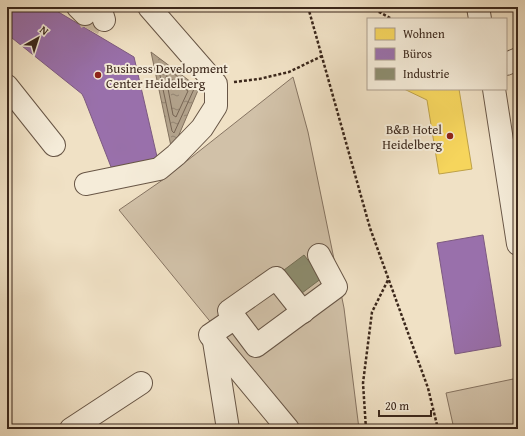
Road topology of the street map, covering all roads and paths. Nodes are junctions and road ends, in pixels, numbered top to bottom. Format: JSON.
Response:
{"nodes":[{"id":1,"x":149,"y":7,"type":"edge"},
{"id":2,"x":308,"y":7,"type":"edge"},
{"id":3,"x":370,"y":7,"type":"edge"},
{"id":4,"x":478,"y":7,"type":"edge"},
{"id":5,"x":390,"y":18,"type":"edge"},
{"id":6,"x":480,"y":18,"type":"edge"},
{"id":7,"x":322,"y":56,"type":"junction"},
{"id":8,"x":518,"y":59,"type":"edge"},
{"id":9,"x":507,"y":64,"type":"edge"},
{"id":10,"x":216,"y":84,"type":"junction"},
{"id":11,"x":7,"y":86,"type":"edge"},
{"id":12,"x":494,"y":90,"type":"edge"},
{"id":13,"x":54,"y":145,"type":"dead end"},
{"id":14,"x":86,"y":184,"type":"dead end"},
{"id":15,"x":518,"y":244,"type":"edge"},
{"id":16,"x":319,"y":255,"type":"dead end"},
{"id":17,"x":388,"y":279,"type":"junction"},
{"id":18,"x":303,"y":312,"type":"junction"},
{"id":19,"x":235,"y":318,"type":"junction"},
{"id":20,"x":214,"y":340,"type":"junction"},
{"id":21,"x":141,"y":383,"type":"dead end"},
{"id":22,"x":71,"y":429,"type":"edge"},
{"id":23,"x":228,"y":429,"type":"edge"},
{"id":24,"x":288,"y":429,"type":"edge"},
{"id":25,"x":366,"y":429,"type":"edge"},
{"id":26,"x":438,"y":429,"type":"edge"}],
"edges":[{"from":1,"to":10,"type":"street"},
{"from":2,"to":7,"type":"path"},
{"from":3,"to":5,"type":"path"},
{"from":4,"to":6,"type":"street"},
{"from":7,"to":10,"type":"path"},
{"from":7,"to":17,"type":"path"},
{"from":8,"to":9,"type":"street"},
{"from":10,"to":14,"type":"street"},
{"from":11,"to":13,"type":"street"},
{"from":12,"to":15,"type":"street"},
{"from":16,"to":18,"type":"street"},
{"from":17,"to":25,"type":"path"},
{"from":17,"to":26,"type":"path"},
{"from":18,"to":19,"type":"street"},
{"from":18,"to":19,"type":"street"},
{"from":19,"to":20,"type":"street"},
{"from":20,"to":23,"type":"street"},
{"from":20,"to":24,"type":"street"},
{"from":21,"to":22,"type":"street"}]}
